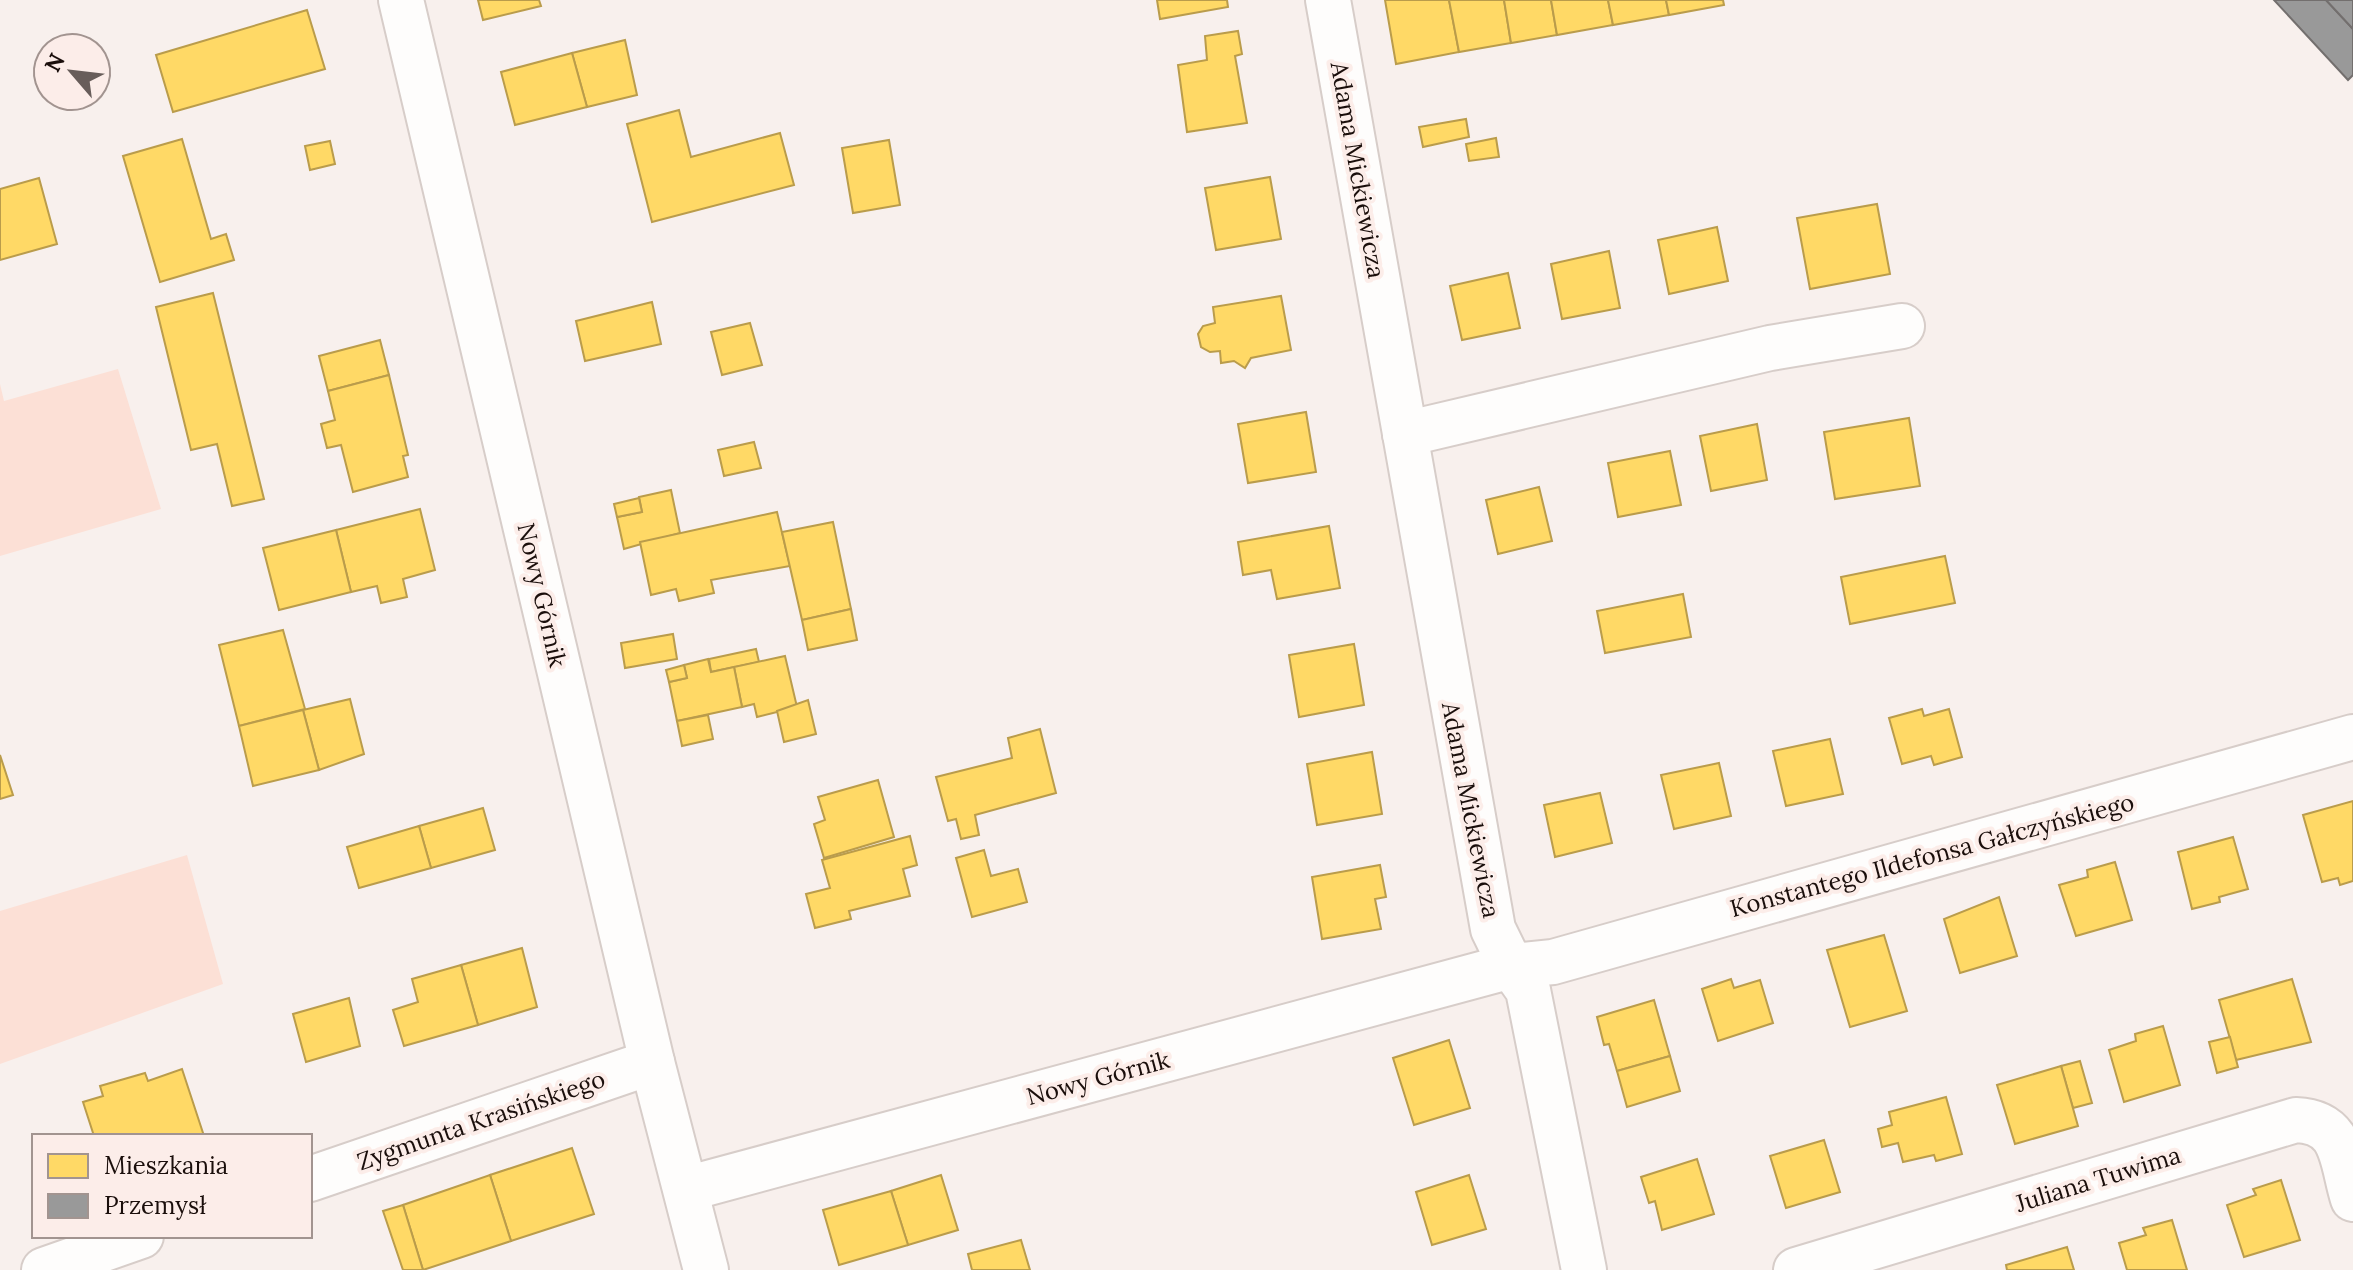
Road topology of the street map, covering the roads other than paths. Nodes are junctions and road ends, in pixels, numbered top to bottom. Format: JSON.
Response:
{"nodes":[{"id":1,"x":401,"y":0,"type":"edge"},
{"id":2,"x":1328,"y":0,"type":"edge"},
{"id":3,"x":1902,"y":326,"type":"dead end"},
{"id":4,"x":1405,"y":434,"type":"junction"},
{"id":5,"x":2353,"y":737,"type":"edge"},
{"id":6,"x":1511,"y":966,"type":"junction"},
{"id":7,"x":652,"y":1062,"type":"junction"},
{"id":8,"x":312,"y":1178,"type":"edge"},
{"id":9,"x":686,"y":1189,"type":"junction"},
{"id":10,"x":2353,"y":1199,"type":"edge"},
{"id":11,"x":135,"y":1238,"type":"edge"},
{"id":12,"x":44,"y":1270,"type":"edge"},
{"id":13,"x":706,"y":1270,"type":"edge"},
{"id":14,"x":1584,"y":1270,"type":"edge"},
{"id":15,"x":1796,"y":1270,"type":"edge"}],
"edges":[{"from":1,"to":7,"type":"street","name":"Nowy Górnik"},
{"from":2,"to":4,"type":"street","name":"Adama Mickiewicza"},
{"from":3,"to":4,"type":"street"},
{"from":4,"to":6,"type":"street","name":"Adama Mickiewicza"},
{"from":5,"to":6,"type":"street","name":"Konstantego Ildefonsa Gałczyńskiego"},
{"from":6,"to":9,"type":"street","name":"Nowy Górnik"},
{"from":6,"to":14,"type":"street","name":"Adama Mickiewicza"},
{"from":7,"to":8,"type":"street","name":"Zygmunta Krasińskiego"},
{"from":7,"to":9,"type":"street","name":"Nowy Górnik"},
{"from":9,"to":13,"type":"street","name":"Nowy Górnik"},
{"from":10,"to":15,"type":"street","name":"Juliana Tuwima"},
{"from":11,"to":12,"type":"street"}]}
